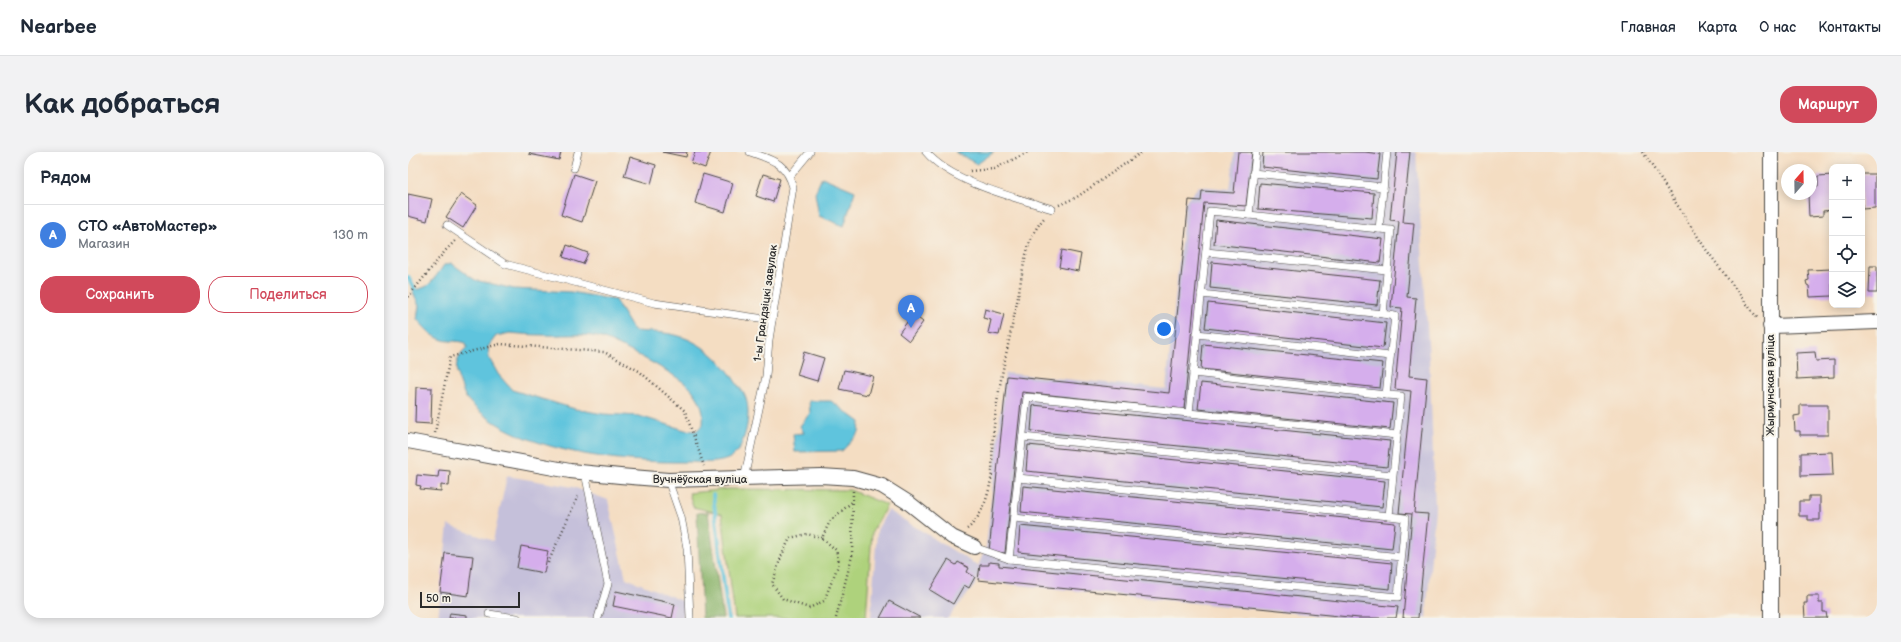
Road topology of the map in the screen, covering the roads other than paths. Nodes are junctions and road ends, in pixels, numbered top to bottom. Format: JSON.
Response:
{"nodes":[{"id":1,"x":578,"y":152,"type":"edge"},
{"id":2,"x":750,"y":152,"type":"edge"},
{"id":3,"x":810,"y":152,"type":"edge"},
{"id":4,"x":926,"y":152,"type":"edge"},
{"id":5,"x":1256,"y":152,"type":"edge"},
{"id":6,"x":1387,"y":152,"type":"edge"},
{"id":7,"x":1771,"y":152,"type":"edge"},
{"id":8,"x":574,"y":168,"type":"dead end"},
{"id":9,"x":1253,"y":173,"type":"junction"},
{"id":10,"x":790,"y":176,"type":"junction"},
{"id":11,"x":1384,"y":187,"type":"junction"},
{"id":12,"x":1052,"y":209,"type":"road end"},
{"id":13,"x":1249,"y":215,"type":"junction"},
{"id":14,"x":447,"y":224,"type":"dead end"},
{"id":15,"x":1379,"y":229,"type":"junction"},
{"id":16,"x":1206,"y":252,"type":"junction"},
{"id":17,"x":1387,"y":270,"type":"junction"},
{"id":18,"x":1201,"y":294,"type":"junction"},
{"id":19,"x":1383,"y":314,"type":"junction"},
{"id":20,"x":772,"y":320,"type":"junction"},
{"id":21,"x":1877,"y":322,"type":"edge"},
{"id":22,"x":1770,"y":326,"type":"junction"},
{"id":23,"x":1197,"y":334,"type":"junction"},
{"id":24,"x":1390,"y":356,"type":"junction"},
{"id":25,"x":1193,"y":373,"type":"junction"},
{"id":26,"x":1386,"y":395,"type":"junction"},
{"id":27,"x":1189,"y":413,"type":"junction"},
{"id":28,"x":1397,"y":435,"type":"junction"},
{"id":29,"x":1023,"y":437,"type":"junction"},
{"id":30,"x":408,"y":441,"type":"edge"},
{"id":31,"x":585,"y":473,"type":"junction"},
{"id":32,"x":1392,"y":475,"type":"junction"},
{"id":33,"x":1018,"y":478,"type":"junction"},
{"id":34,"x":744,"y":479,"type":"junction"},
{"id":35,"x":668,"y":480,"type":"junction"},
{"id":36,"x":1389,"y":516,"type":"junction"},
{"id":37,"x":1014,"y":518,"type":"junction"},
{"id":38,"x":974,"y":547,"type":"joint"},
{"id":39,"x":1401,"y":557,"type":"junction"},
{"id":40,"x":1009,"y":559,"type":"junction"},
{"id":41,"x":489,"y":614,"type":"dead end"},
{"id":42,"x":517,"y":618,"type":"edge"},
{"id":43,"x":598,"y":618,"type":"edge"},
{"id":44,"x":690,"y":618,"type":"edge"},
{"id":45,"x":1771,"y":618,"type":"edge"}],
"edges":[{"from":1,"to":8,"type":"lane"},
{"from":2,"to":10,"type":"lane"},
{"from":3,"to":10,"type":"lane"},
{"from":4,"to":12,"type":"lane"},
{"from":5,"to":9,"type":"lane"},
{"from":6,"to":11,"type":"lane"},
{"from":7,"to":22,"type":"street","name":"Жырмунская вуліца"},
{"from":9,"to":11,"type":"lane"},
{"from":9,"to":13,"type":"lane"},
{"from":10,"to":20,"type":"lane","name":"1-ы Грандзіцкі завулак"},
{"from":11,"to":15,"type":"lane"},
{"from":13,"to":15,"type":"lane"},
{"from":13,"to":16,"type":"lane"},
{"from":14,"to":20,"type":"lane"},
{"from":15,"to":17,"type":"lane"},
{"from":16,"to":17,"type":"lane"},
{"from":16,"to":18,"type":"lane"},
{"from":17,"to":19,"type":"lane"},
{"from":18,"to":19,"type":"lane"},
{"from":18,"to":23,"type":"lane"},
{"from":19,"to":24,"type":"lane"},
{"from":20,"to":34,"type":"lane","name":"1-ы Грандзіцкі завулак"},
{"from":21,"to":22,"type":"street"},
{"from":22,"to":45,"type":"street","name":"Жырмунская вуліца"},
{"from":23,"to":24,"type":"lane"},
{"from":23,"to":25,"type":"lane"},
{"from":24,"to":26,"type":"lane"},
{"from":25,"to":26,"type":"lane"},
{"from":25,"to":27,"type":"lane"},
{"from":26,"to":28,"type":"lane"},
{"from":27,"to":28,"type":"lane"},
{"from":27,"to":29,"type":"lane"},
{"from":28,"to":32,"type":"lane"},
{"from":29,"to":32,"type":"lane"},
{"from":29,"to":33,"type":"lane"},
{"from":30,"to":31,"type":"street","name":"Вучнёўская вуліца"},
{"from":31,"to":35,"type":"street","name":"Вучнёўская вуліца"},
{"from":31,"to":43,"type":"lane"},
{"from":32,"to":36,"type":"lane"},
{"from":33,"to":36,"type":"lane"},
{"from":33,"to":37,"type":"lane"},
{"from":34,"to":35,"type":"street","name":"Вучнёўская вуліца"},
{"from":34,"to":38,"type":"street","name":"Вучнёўская вуліца"},
{"from":35,"to":44,"type":"lane"},
{"from":36,"to":39,"type":"lane"},
{"from":37,"to":39,"type":"lane"},
{"from":37,"to":40,"type":"lane"},
{"from":38,"to":40,"type":"lane"},
{"from":39,"to":40,"type":"lane"},
{"from":41,"to":42,"type":"lane"}]}
